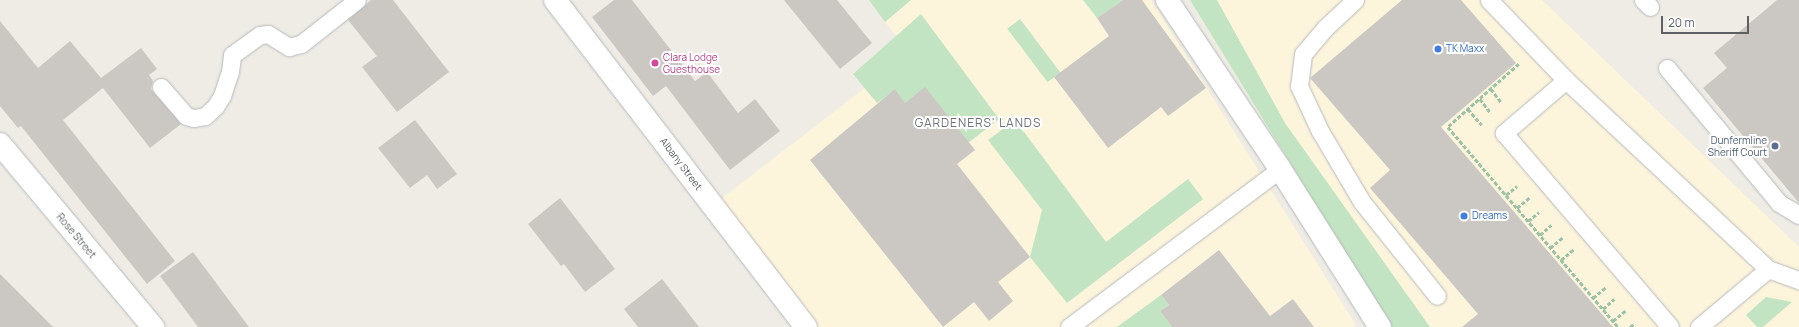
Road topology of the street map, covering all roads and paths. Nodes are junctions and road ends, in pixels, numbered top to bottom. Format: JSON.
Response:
{"nodes":[{"id":1,"x":357,"y":0,"type":"edge"},
{"id":2,"x":555,"y":0,"type":"edge"},
{"id":3,"x":1167,"y":0,"type":"edge"},
{"id":4,"x":1355,"y":0,"type":"edge"},
{"id":5,"x":1489,"y":0,"type":"edge"},
{"id":6,"x":1667,"y":68,"type":"dead end"},
{"id":7,"x":1566,"y":80,"type":"junction"},
{"id":8,"x":161,"y":87,"type":"dead end"},
{"id":9,"x":1468,"y":109,"type":"dead end"},
{"id":10,"x":1486,"y":130,"type":"dead end"},
{"id":11,"x":0,"y":144,"type":"edge"},
{"id":12,"x":1280,"y":169,"type":"junction"},
{"id":13,"x":1799,"y":215,"type":"edge"},
{"id":14,"x":1768,"y":269,"type":"junction"},
{"id":15,"x":1799,"y":280,"type":"edge"},
{"id":16,"x":1437,"y":296,"type":"dead end"},
{"id":17,"x":153,"y":327,"type":"edge"},
{"id":18,"x":806,"y":327,"type":"edge"},
{"id":19,"x":1069,"y":327,"type":"edge"},
{"id":20,"x":1380,"y":327,"type":"edge"},
{"id":21,"x":1670,"y":327,"type":"edge"},
{"id":22,"x":1699,"y":327,"type":"edge"}],
"edges":[{"from":1,"to":8,"type":"lane"},
{"from":2,"to":18,"type":"street","name":"Albany Street"},
{"from":3,"to":12,"type":"street"},
{"from":4,"to":16,"type":"lane"},
{"from":5,"to":7,"type":"lane"},
{"from":6,"to":13,"type":"lane"},
{"from":7,"to":14,"type":"lane"},
{"from":7,"to":21,"type":"lane"},
{"from":9,"to":10,"type":"path"},
{"from":11,"to":17,"type":"street","name":"Rose Street"},
{"from":12,"to":19,"type":"lane"},
{"from":12,"to":20,"type":"street"},
{"from":14,"to":15,"type":"lane"},
{"from":14,"to":22,"type":"lane"}]}
